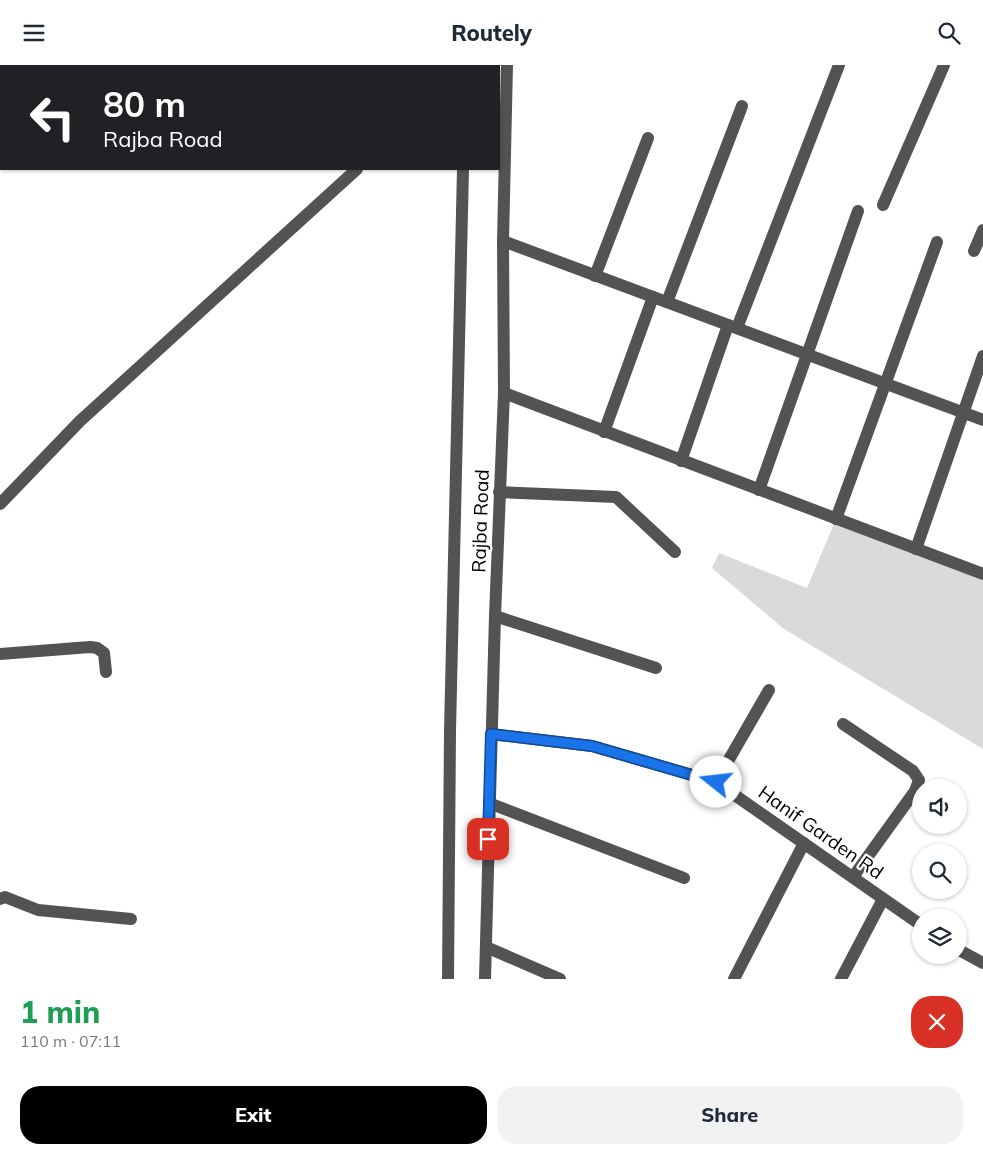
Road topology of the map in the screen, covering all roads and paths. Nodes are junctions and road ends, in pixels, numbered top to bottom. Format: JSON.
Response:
{"nodes":[{"id":1,"x":507,"y":65,"type":"edge"},
{"id":2,"x":839,"y":65,"type":"edge"},
{"id":3,"x":944,"y":65,"type":"edge"},
{"id":4,"x":502,"y":93,"type":"edge"},
{"id":5,"x":742,"y":106,"type":"dead end"},
{"id":6,"x":648,"y":138,"type":"dead end"},
{"id":7,"x":356,"y":170,"type":"edge"},
{"id":8,"x":464,"y":170,"type":"edge"},
{"id":9,"x":883,"y":205,"type":"dead end"},
{"id":10,"x":858,"y":211,"type":"dead end"},
{"id":11,"x":983,"y":230,"type":"edge"},
{"id":12,"x":503,"y":241,"type":"junction"},
{"id":13,"x":937,"y":242,"type":"dead end"},
{"id":14,"x":974,"y":251,"type":"dead end"},
{"id":15,"x":595,"y":276,"type":"junction"},
{"id":16,"x":653,"y":297,"type":"junction"},
{"id":17,"x":667,"y":302,"type":"junction"},
{"id":18,"x":732,"y":327,"type":"junction"},
{"id":19,"x":808,"y":355,"type":"junction"},
{"id":20,"x":983,"y":356,"type":"edge"},
{"id":21,"x":885,"y":383,"type":"junction"},
{"id":22,"x":504,"y":393,"type":"junction"},
{"id":23,"x":963,"y":413,"type":"junction"},
{"id":24,"x":983,"y":420,"type":"edge"},
{"id":25,"x":604,"y":432,"type":"junction"},
{"id":26,"x":680,"y":461,"type":"junction"},
{"id":27,"x":759,"y":490,"type":"junction"},
{"id":28,"x":499,"y":492,"type":"junction"},
{"id":29,"x":0,"y":504,"type":"edge"},
{"id":30,"x":836,"y":519,"type":"junction"},
{"id":31,"x":916,"y":549,"type":"junction"},
{"id":32,"x":675,"y":552,"type":"dead end"},
{"id":33,"x":983,"y":574,"type":"edge"},
{"id":34,"x":495,"y":616,"type":"junction"},
{"id":35,"x":0,"y":654,"type":"edge"},
{"id":36,"x":656,"y":668,"type":"dead end"},
{"id":37,"x":106,"y":672,"type":"dead end"},
{"id":38,"x":769,"y":690,"type":"dead end"},
{"id":39,"x":843,"y":724,"type":"dead end"},
{"id":40,"x":491,"y":734,"type":"junction"},
{"id":41,"x":716,"y":782,"type":"junction"},
{"id":42,"x":489,"y":803,"type":"junction"},
{"id":43,"x":804,"y":843,"type":"junction"},
{"id":44,"x":852,"y":877,"type":"junction"},
{"id":45,"x":684,"y":878,"type":"dead end"},
{"id":46,"x":0,"y":899,"type":"edge"},
{"id":47,"x":883,"y":899,"type":"junction"},
{"id":48,"x":131,"y":919,"type":"dead end"},
{"id":49,"x":912,"y":919,"type":"edge"},
{"id":50,"x":486,"y":947,"type":"junction"},
{"id":51,"x":967,"y":954,"type":"edge"},
{"id":52,"x":983,"y":963,"type":"edge"},
{"id":53,"x":448,"y":979,"type":"edge"},
{"id":54,"x":485,"y":979,"type":"edge"},
{"id":55,"x":560,"y":979,"type":"edge"},
{"id":56,"x":734,"y":979,"type":"edge"},
{"id":57,"x":841,"y":979,"type":"edge"}],
"edges":[{"from":1,"to":4,"type":"street","name":"Rajba Road"},
{"from":2,"to":18,"type":"street"},
{"from":3,"to":9,"type":"street"},
{"from":4,"to":12,"type":"street","name":"Rajba Road"},
{"from":5,"to":17,"type":"street"},
{"from":6,"to":15,"type":"street"},
{"from":7,"to":29,"type":"street"},
{"from":8,"to":53,"type":"street","name":"Rajba Road"},
{"from":10,"to":19,"type":"street"},
{"from":11,"to":14,"type":"street"},
{"from":12,"to":15,"type":"street"},
{"from":12,"to":22,"type":"street","name":"Rajba Road"},
{"from":13,"to":21,"type":"street"},
{"from":15,"to":16,"type":"street"},
{"from":16,"to":17,"type":"street"},
{"from":16,"to":25,"type":"street"},
{"from":17,"to":18,"type":"street"},
{"from":18,"to":19,"type":"street"},
{"from":18,"to":26,"type":"street"},
{"from":19,"to":21,"type":"street"},
{"from":19,"to":27,"type":"street"},
{"from":20,"to":23,"type":"street"},
{"from":21,"to":23,"type":"street"},
{"from":21,"to":30,"type":"street"},
{"from":22,"to":25,"type":"street"},
{"from":22,"to":28,"type":"street","name":"Rajba Road"},
{"from":23,"to":24,"type":"street"},
{"from":23,"to":31,"type":"street"},
{"from":25,"to":26,"type":"street"},
{"from":26,"to":27,"type":"street"},
{"from":27,"to":30,"type":"street"},
{"from":28,"to":32,"type":"street"},
{"from":28,"to":34,"type":"street","name":"Rajba Road"},
{"from":30,"to":31,"type":"street"},
{"from":31,"to":33,"type":"street"},
{"from":34,"to":36,"type":"street"},
{"from":34,"to":40,"type":"street","name":"Rajba Road"},
{"from":35,"to":37,"type":"street"},
{"from":38,"to":41,"type":"street"},
{"from":39,"to":44,"type":"street"},
{"from":40,"to":41,"type":"street","name":"Hanif Garden Rd"},
{"from":40,"to":42,"type":"street","name":"Rajba Road"},
{"from":41,"to":43,"type":"street","name":"Hanif Garden Rd"},
{"from":42,"to":45,"type":"street"},
{"from":42,"to":50,"type":"street","name":"Rajba Road"},
{"from":43,"to":44,"type":"street","name":"Hanif Garden Rd"},
{"from":43,"to":56,"type":"street"},
{"from":44,"to":47,"type":"street","name":"Hanif Garden Rd"},
{"from":46,"to":48,"type":"street"},
{"from":47,"to":49,"type":"street","name":"Hanif Garden Rd"},
{"from":47,"to":57,"type":"street"},
{"from":50,"to":54,"type":"street","name":"Rajba Road"},
{"from":50,"to":55,"type":"street"},
{"from":51,"to":52,"type":"street"}]}
